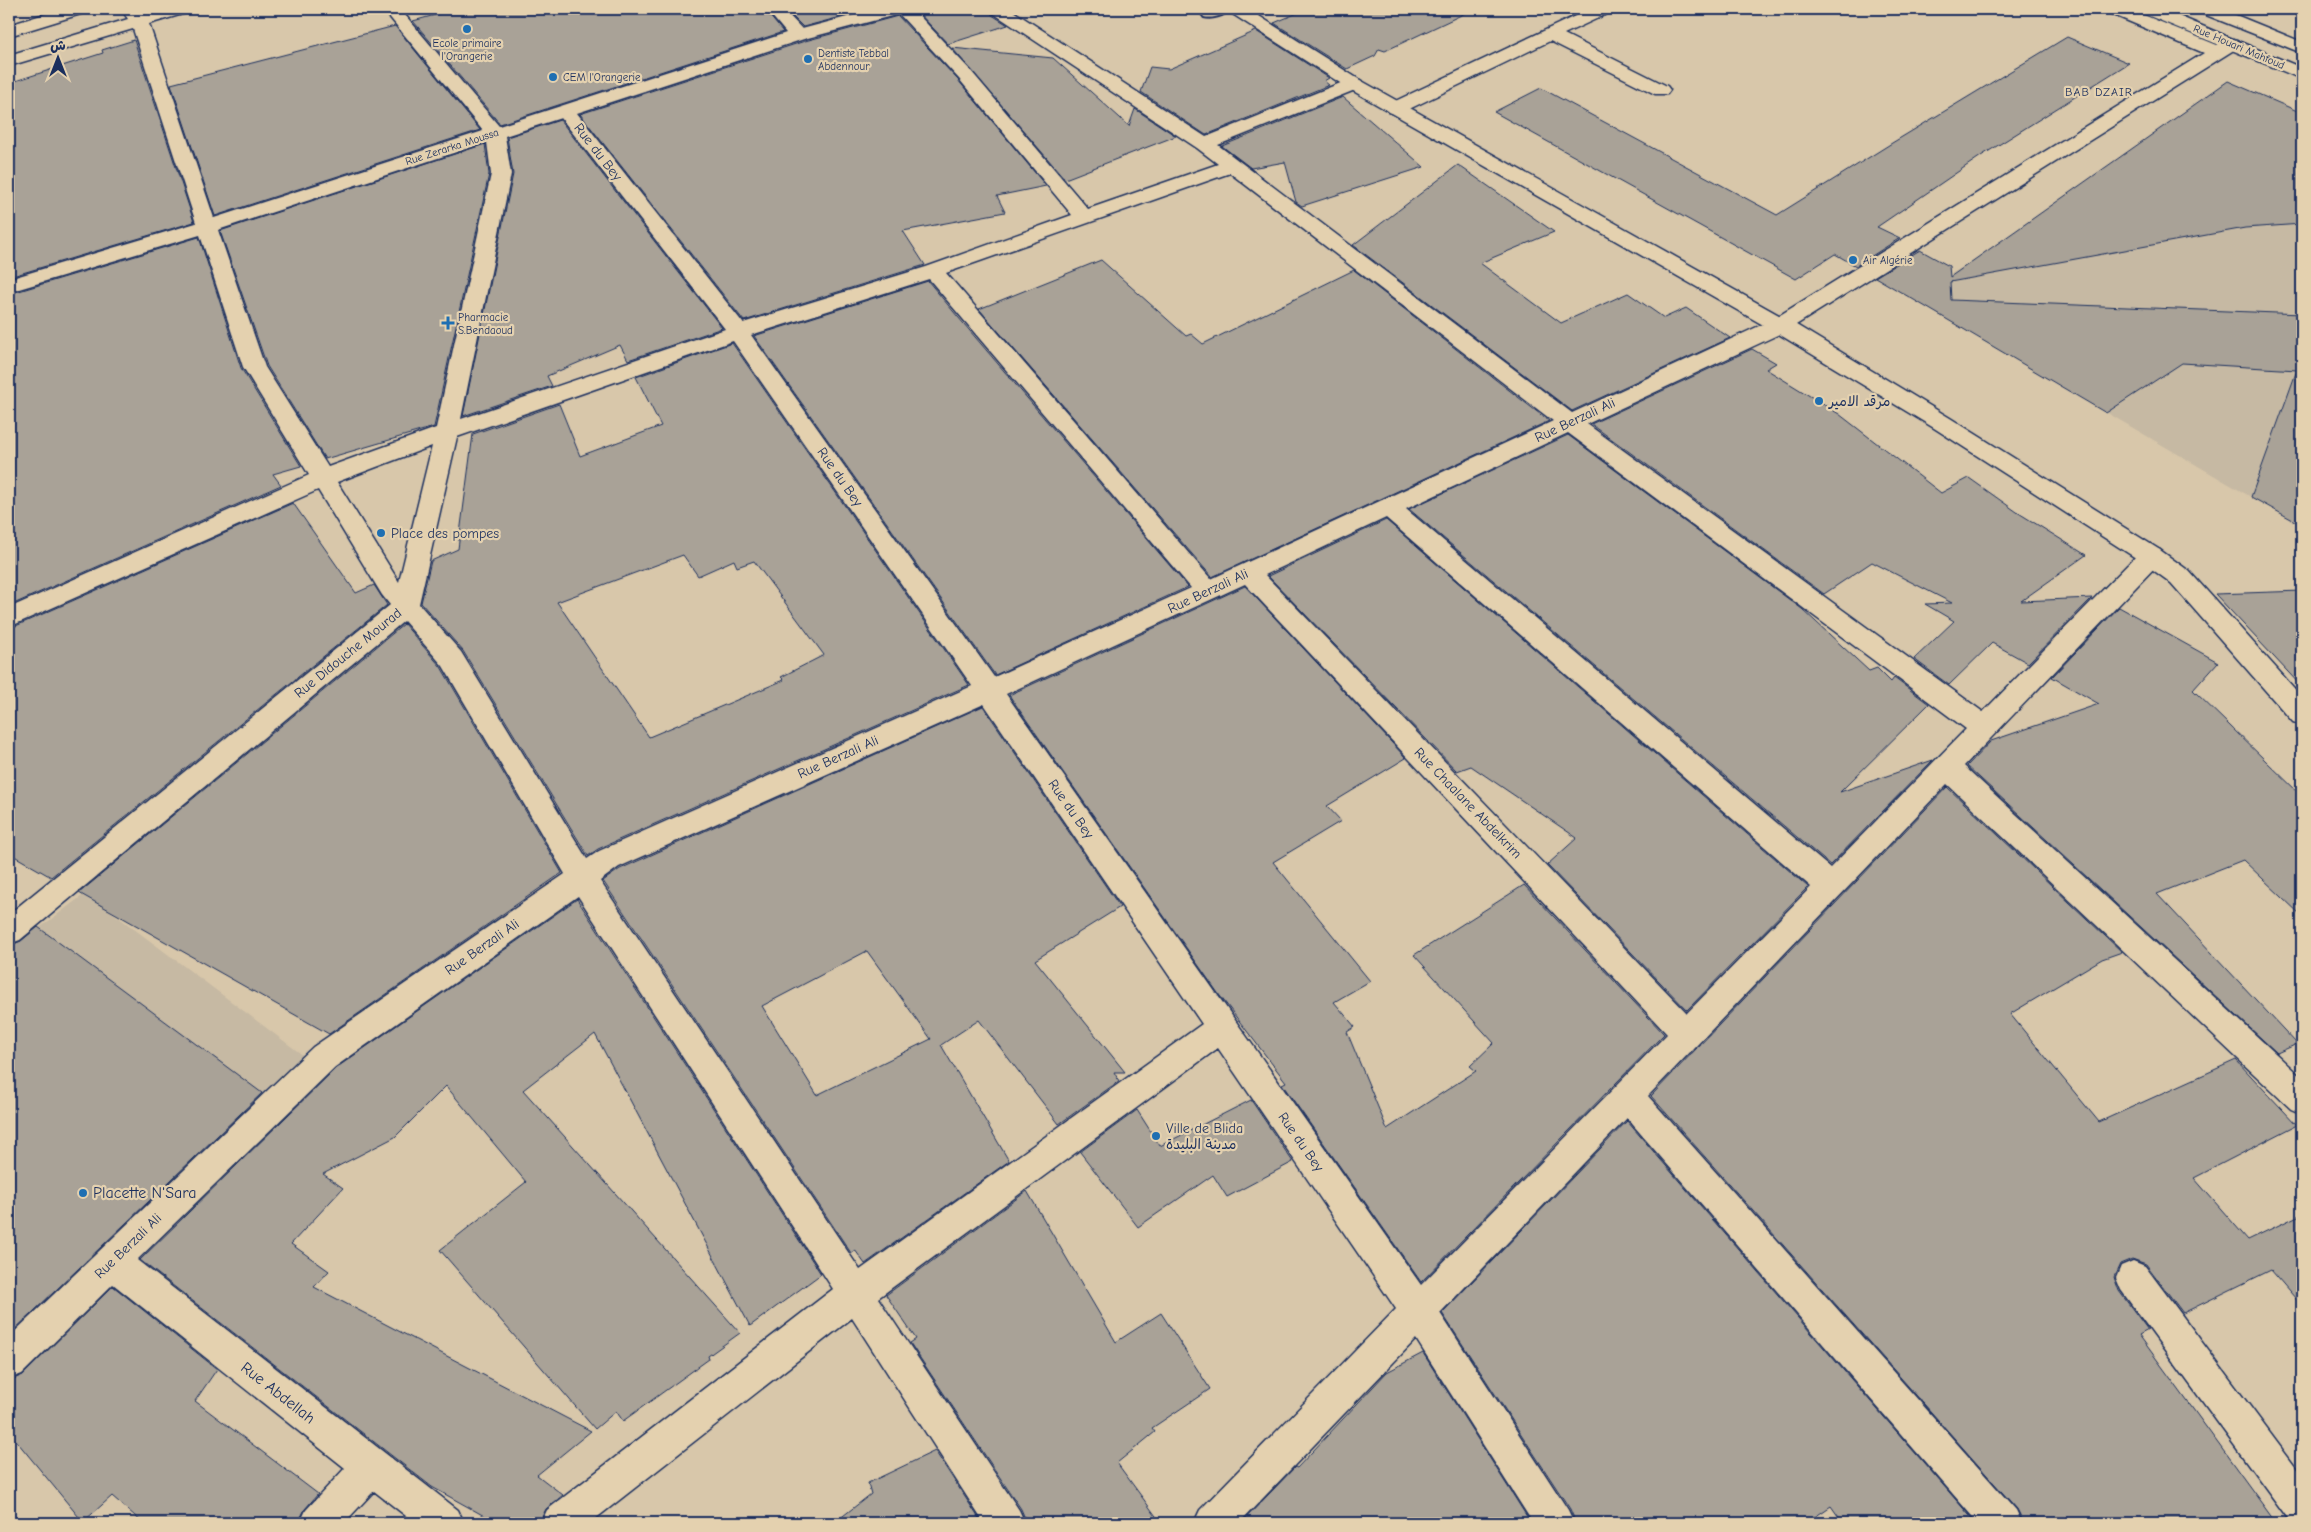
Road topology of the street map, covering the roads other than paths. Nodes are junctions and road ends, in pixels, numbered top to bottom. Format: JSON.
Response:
{"nodes":[{"id":1,"x":78,"y":9,"type":"edge"},
{"id":2,"x":180,"y":9,"type":"edge"},
{"id":3,"x":392,"y":9,"type":"edge"},
{"id":4,"x":774,"y":9,"type":"edge"},
{"id":5,"x":896,"y":9,"type":"edge"},
{"id":6,"x":904,"y":9,"type":"edge"},
{"id":7,"x":999,"y":9,"type":"edge"},
{"id":8,"x":1237,"y":9,"type":"edge"},
{"id":9,"x":1603,"y":9,"type":"edge"},
{"id":10,"x":2115,"y":9,"type":"edge"},
{"id":11,"x":2148,"y":9,"type":"edge"},
{"id":12,"x":2207,"y":9,"type":"edge"},
{"id":13,"x":134,"y":15,"type":"edge"},
{"id":14,"x":9,"y":31,"type":"edge"},
{"id":15,"x":798,"y":35,"type":"junction"},
{"id":16,"x":1551,"y":35,"type":"junction"},
{"id":17,"x":2224,"y":48,"type":"junction"},
{"id":18,"x":2302,"y":48,"type":"edge"},
{"id":19,"x":9,"y":60,"type":"edge"},
{"id":20,"x":2302,"y":74,"type":"edge"},
{"id":21,"x":1354,"y":84,"type":"junction"},
{"id":22,"x":1661,"y":90,"type":"dead end"},
{"id":23,"x":1396,"y":108,"type":"junction"},
{"id":24,"x":565,"y":110,"type":"junction"},
{"id":25,"x":495,"y":133,"type":"junction"},
{"id":26,"x":1204,"y":144,"type":"junction"},
{"id":27,"x":1231,"y":166,"type":"junction"},
{"id":28,"x":1085,"y":218,"type":"junction"},
{"id":29,"x":208,"y":226,"type":"junction"},
{"id":30,"x":933,"y":271,"type":"junction"},
{"id":31,"x":9,"y":286,"type":"edge"},
{"id":32,"x":1780,"y":325,"type":"junction"},
{"id":33,"x":738,"y":332,"type":"junction"},
{"id":34,"x":1570,"y":422,"type":"junction"},
{"id":35,"x":447,"y":432,"type":"junction"},
{"id":36,"x":323,"y":478,"type":"junction"},
{"id":37,"x":1388,"y":508,"type":"junction"},
{"id":38,"x":2151,"y":556,"type":"junction"},
{"id":39,"x":1249,"y":572,"type":"junction"},
{"id":40,"x":1207,"y":592,"type":"junction"},
{"id":41,"x":406,"y":606,"type":"junction"},
{"id":42,"x":9,"y":618,"type":"edge"},
{"id":43,"x":990,"y":690,"type":"junction"},
{"id":44,"x":2302,"y":715,"type":"edge"},
{"id":45,"x":1983,"y":728,"type":"junction"},
{"id":46,"x":1946,"y":766,"type":"junction"},
{"id":47,"x":582,"y":877,"type":"junction"},
{"id":48,"x":1830,"y":886,"type":"junction"},
{"id":49,"x":9,"y":931,"type":"edge"},
{"id":50,"x":1222,"y":1027,"type":"junction"},
{"id":51,"x":1687,"y":1034,"type":"junction"},
{"id":52,"x":1627,"y":1095,"type":"junction"},
{"id":53,"x":2302,"y":1099,"type":"edge"},
{"id":54,"x":112,"y":1262,"type":"junction"},
{"id":55,"x":2133,"y":1278,"type":"dead end"},
{"id":56,"x":855,"y":1294,"type":"junction"},
{"id":57,"x":1418,"y":1311,"type":"junction"},
{"id":58,"x":9,"y":1361,"type":"edge"},
{"id":59,"x":372,"y":1466,"type":"junction"},
{"id":60,"x":2302,"y":1507,"type":"edge"},
{"id":61,"x":319,"y":1523,"type":"edge"},
{"id":62,"x":445,"y":1523,"type":"edge"},
{"id":63,"x":560,"y":1523,"type":"edge"},
{"id":64,"x":1006,"y":1523,"type":"edge"},
{"id":65,"x":1213,"y":1523,"type":"edge"},
{"id":66,"x":1555,"y":1523,"type":"edge"},
{"id":67,"x":2003,"y":1523,"type":"edge"}],
"edges":[{"from":1,"to":14,"type":"street"},
{"from":2,"to":13,"type":"street"},
{"from":3,"to":25,"type":"street"},
{"from":4,"to":15,"type":"street"},
{"from":5,"to":15,"type":"street","name":"Rue Zerarka Moussa"},
{"from":6,"to":28,"type":"street"},
{"from":7,"to":26,"type":"street"},
{"from":8,"to":21,"type":"street"},
{"from":9,"to":16,"type":"street"},
{"from":10,"to":17,"type":"street"},
{"from":11,"to":17,"type":"street","name":"Rue Houari Mahfoud"},
{"from":12,"to":18,"type":"street","name":"Rue Houari Mahfoud"},
{"from":13,"to":19,"type":"street"},
{"from":13,"to":29,"type":"street"},
{"from":15,"to":24,"type":"street","name":"Rue Zerarka Moussa"},
{"from":16,"to":22,"type":"street"},
{"from":16,"to":23,"type":"street"},
{"from":17,"to":20,"type":"street","name":"Rue Houari Mahfoud"},
{"from":17,"to":32,"type":"street","name":"Rue Berzali Ali"},
{"from":21,"to":23,"type":"street"},
{"from":21,"to":26,"type":"street"},
{"from":23,"to":32,"type":"street"},
{"from":24,"to":25,"type":"street","name":"Rue Zerarka Moussa"},
{"from":24,"to":33,"type":"street","name":"Rue du Bey"},
{"from":25,"to":29,"type":"street","name":"Rue Zerarka Moussa"},
{"from":25,"to":35,"type":"street","name":"Rue Didouche Mourad"},
{"from":26,"to":27,"type":"street"},
{"from":27,"to":28,"type":"street"},
{"from":27,"to":34,"type":"street"},
{"from":28,"to":30,"type":"street"},
{"from":29,"to":31,"type":"street","name":"Rue Zerarka Moussa"},
{"from":29,"to":36,"type":"street"},
{"from":30,"to":33,"type":"street"},
{"from":30,"to":40,"type":"street"},
{"from":32,"to":34,"type":"street","name":"Rue Berzali Ali"},
{"from":32,"to":38,"type":"street"},
{"from":33,"to":35,"type":"street"},
{"from":33,"to":43,"type":"street","name":"Rue du Bey"},
{"from":34,"to":37,"type":"street","name":"Rue Berzali Ali"},
{"from":34,"to":45,"type":"street"},
{"from":35,"to":36,"type":"street"},
{"from":35,"to":41,"type":"street","name":"Rue Didouche Mourad"},
{"from":36,"to":41,"type":"street"},
{"from":36,"to":42,"type":"street"},
{"from":37,"to":39,"type":"street","name":"Rue Berzali Ali"},
{"from":37,"to":48,"type":"street"},
{"from":38,"to":44,"type":"street"},
{"from":38,"to":45,"type":"street"},
{"from":39,"to":40,"type":"street","name":"Rue Berzali Ali"},
{"from":39,"to":51,"type":"street","name":"Rue Chaalane Abdelkrim"},
{"from":40,"to":43,"type":"street","name":"Rue Berzali Ali"},
{"from":41,"to":47,"type":"street"},
{"from":41,"to":49,"type":"street","name":"Rue Didouche Mourad"},
{"from":43,"to":47,"type":"street","name":"Rue Berzali Ali"},
{"from":43,"to":50,"type":"street","name":"Rue du Bey"},
{"from":45,"to":46,"type":"street"},
{"from":46,"to":48,"type":"street"},
{"from":46,"to":53,"type":"street"},
{"from":47,"to":54,"type":"street","name":"Rue Berzali Ali"},
{"from":47,"to":56,"type":"street"},
{"from":48,"to":51,"type":"street"},
{"from":50,"to":56,"type":"street"},
{"from":50,"to":57,"type":"street","name":"Rue du Bey"},
{"from":51,"to":52,"type":"street"},
{"from":52,"to":57,"type":"street"},
{"from":52,"to":67,"type":"street"},
{"from":54,"to":58,"type":"street","name":"Rue Berzali Ali"},
{"from":54,"to":59,"type":"street","name":"Rue Abdellah"},
{"from":55,"to":60,"type":"street"},
{"from":56,"to":63,"type":"street"},
{"from":56,"to":64,"type":"street"},
{"from":57,"to":65,"type":"street"},
{"from":57,"to":66,"type":"street","name":"Rue du Bey"},
{"from":59,"to":61,"type":"street"},
{"from":59,"to":62,"type":"street","name":"Rue Abdellah"}]}
